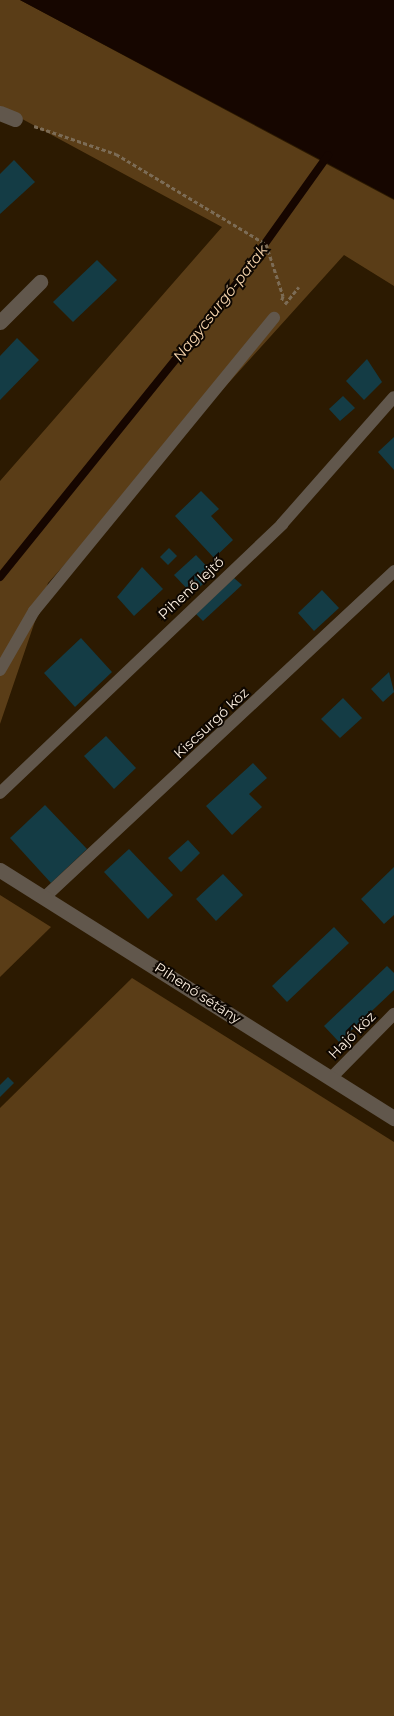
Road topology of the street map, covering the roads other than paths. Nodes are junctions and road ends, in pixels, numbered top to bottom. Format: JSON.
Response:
{"nodes":[{"id":1,"x":0,"y":113,"type":"edge"},
{"id":2,"x":15,"y":119,"type":"road end"},
{"id":3,"x":40,"y":282,"type":"dead end"},
{"id":4,"x":274,"y":318,"type":"dead end"},
{"id":5,"x":0,"y":322,"type":"edge"},
{"id":6,"x":394,"y":397,"type":"edge"},
{"id":7,"x":394,"y":570,"type":"edge"},
{"id":8,"x":0,"y":670,"type":"edge"},
{"id":9,"x":0,"y":793,"type":"edge"},
{"id":10,"x":0,"y":870,"type":"edge"},
{"id":11,"x":47,"y":895,"type":"junction"},
{"id":12,"x":394,"y":1014,"type":"edge"},
{"id":13,"x":331,"y":1078,"type":"junction"},
{"id":14,"x":394,"y":1118,"type":"edge"}],
"edges":[{"from":1,"to":2,"type":"street"},
{"from":3,"to":5,"type":"street"},
{"from":4,"to":8,"type":"lane"},
{"from":6,"to":9,"type":"lane","name":"Pihenő lejtő"},
{"from":7,"to":11,"type":"lane","name":"Kiscsurgó köz"},
{"from":10,"to":11,"type":"street","name":"Pihenő sétány"},
{"from":11,"to":13,"type":"street","name":"Pihenő sétány"},
{"from":12,"to":13,"type":"lane","name":"Hajó köz"},
{"from":13,"to":14,"type":"street","name":"Pihenő sétány"}]}
